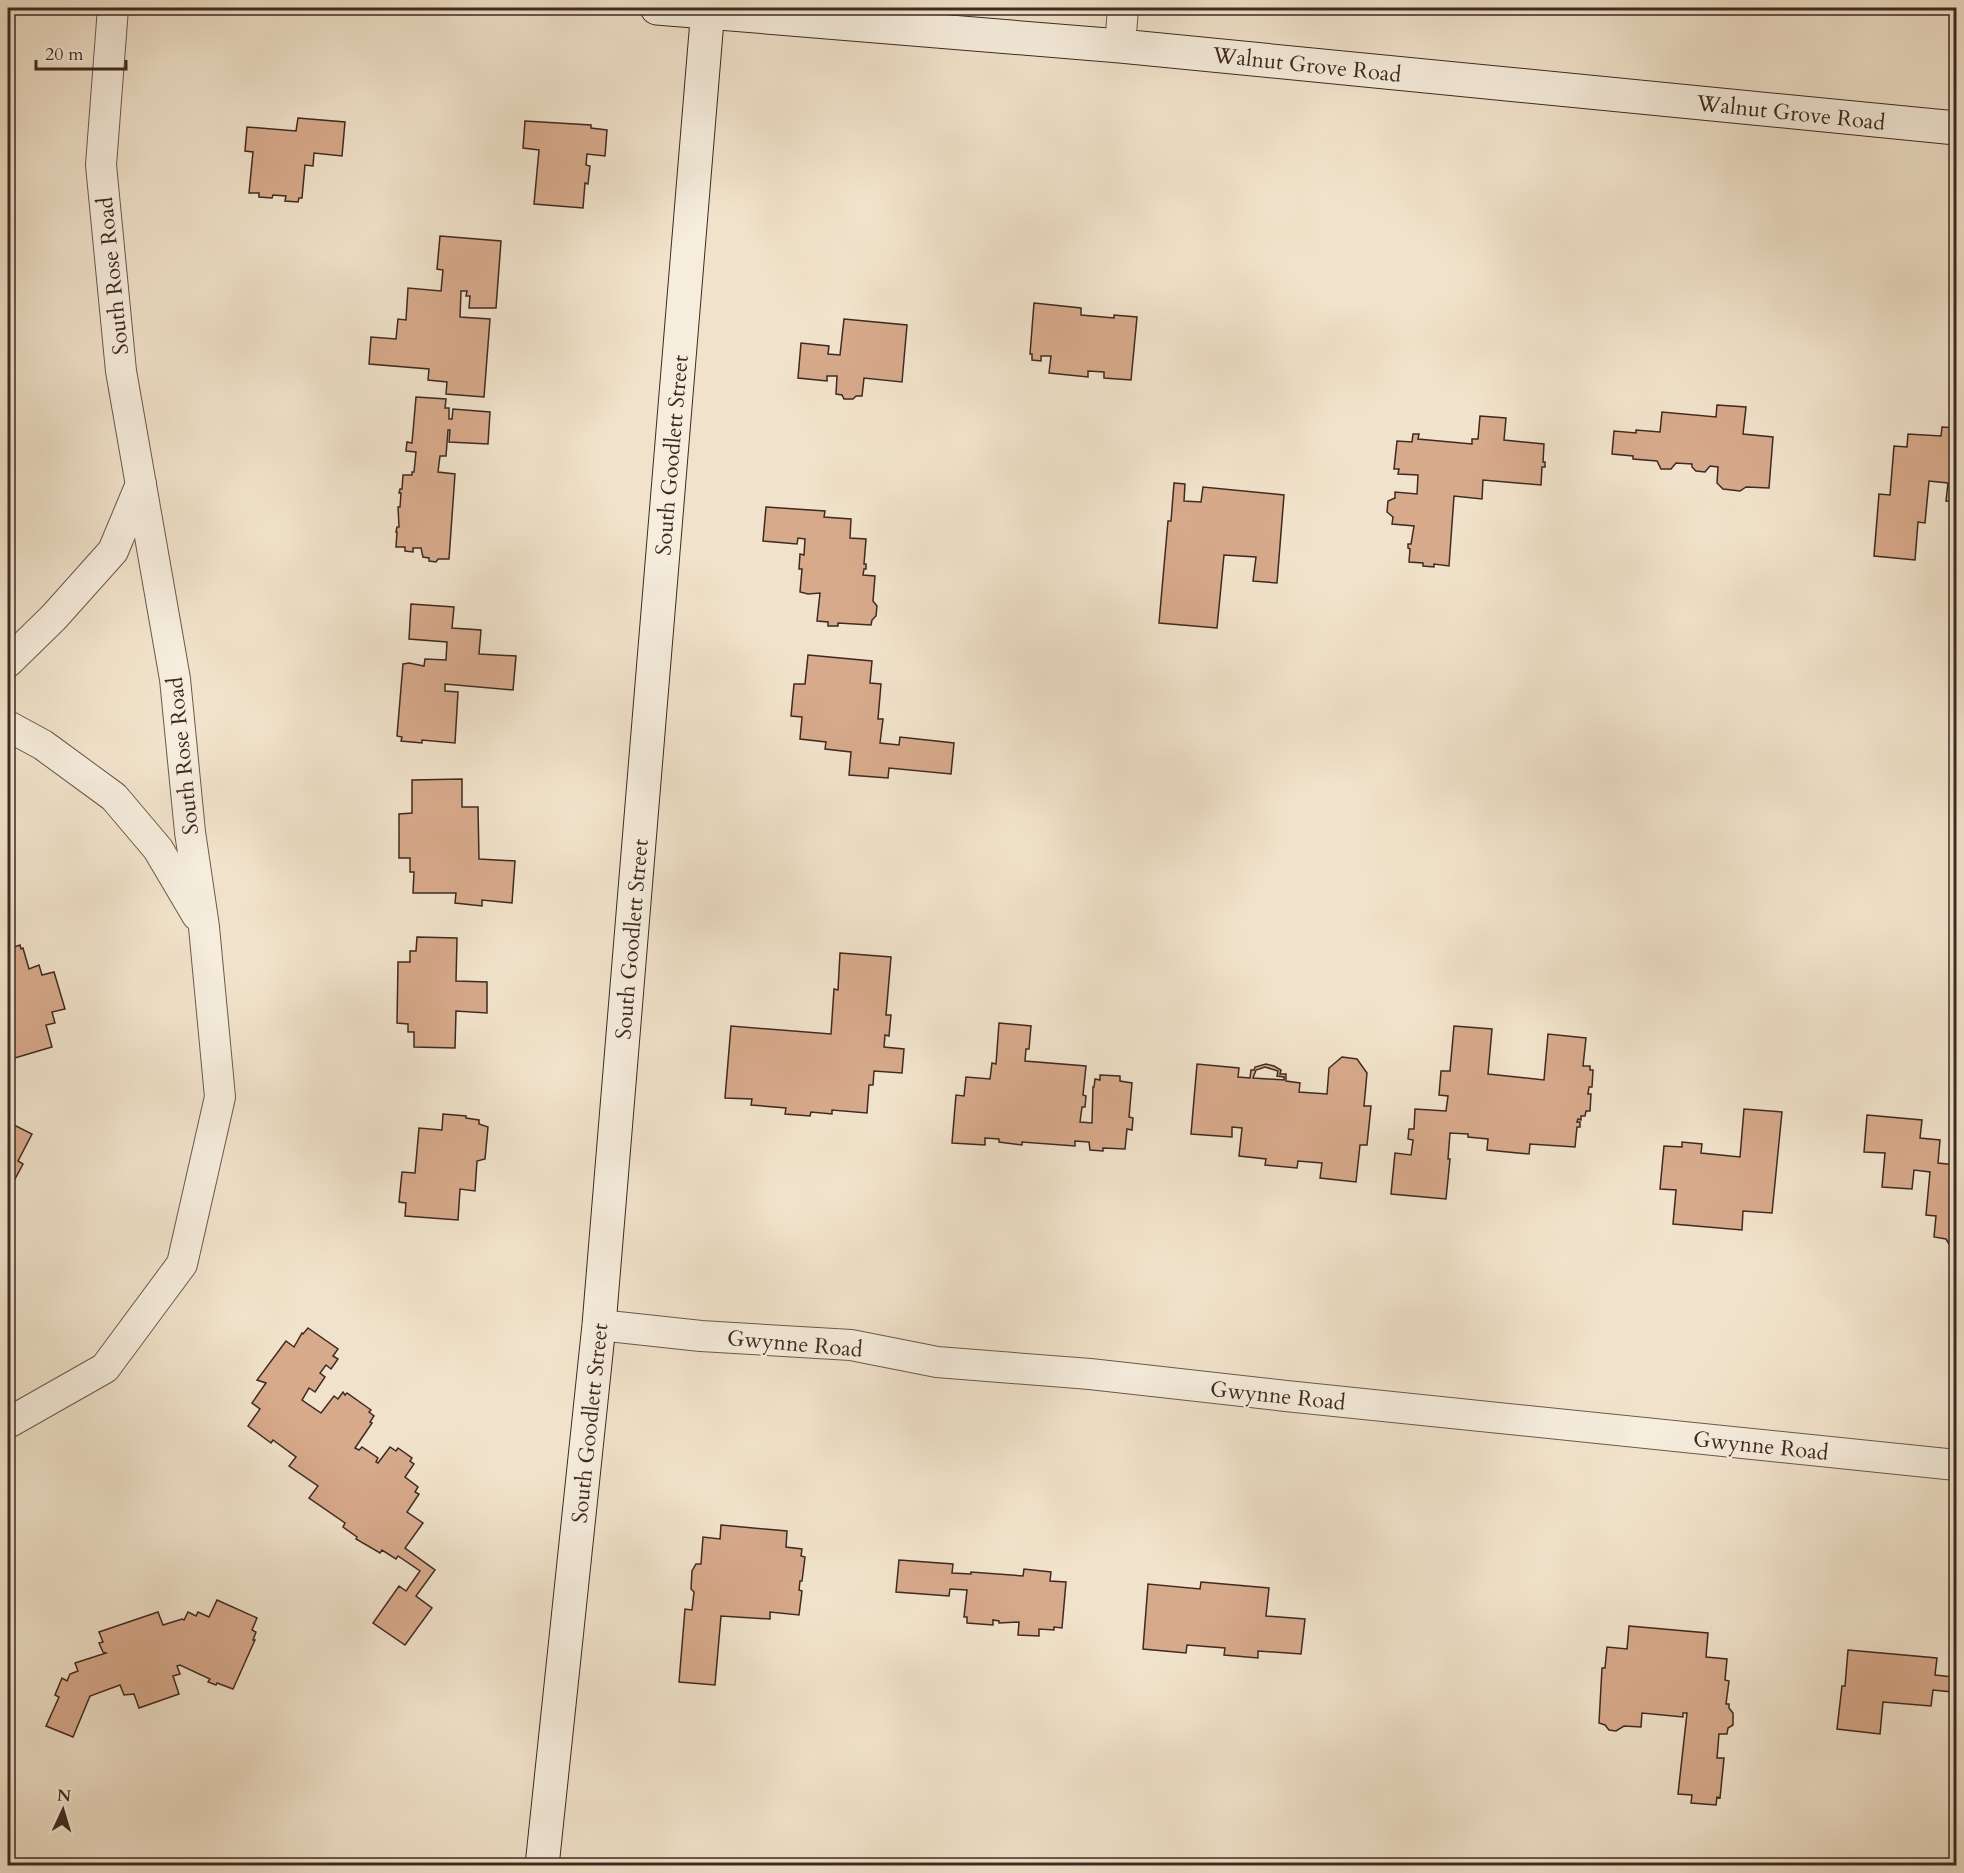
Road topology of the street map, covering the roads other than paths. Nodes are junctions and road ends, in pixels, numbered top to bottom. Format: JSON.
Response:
{"nodes":[{"id":1,"x":113,"y":8,"type":"edge"},
{"id":2,"x":657,"y":8,"type":"edge"},
{"id":3,"x":1123,"y":8,"type":"edge"},
{"id":4,"x":708,"y":10,"type":"edge"},
{"id":5,"x":1120,"y":46,"type":"junction"},
{"id":6,"x":1956,"y":128,"type":"edge"},
{"id":7,"x":141,"y":483,"type":"junction"},
{"id":8,"x":8,"y":662,"type":"edge"},
{"id":9,"x":8,"y":726,"type":"edge"},
{"id":10,"x":204,"y":927,"type":"junction"},
{"id":11,"x":599,"y":1325,"type":"junction"},
{"id":12,"x":8,"y":1423,"type":"edge"},
{"id":13,"x":1956,"y":1465,"type":"edge"},
{"id":14,"x":542,"y":1866,"type":"edge"}],
"edges":[{"from":1,"to":7,"type":"street","name":"South Rose Road"},
{"from":2,"to":4,"type":"main road","name":"Walnut Grove Road"},
{"from":3,"to":5,"type":"street"},
{"from":4,"to":5,"type":"main road","name":"Walnut Grove Road"},
{"from":4,"to":11,"type":"main road","name":"South Goodlett Street"},
{"from":5,"to":6,"type":"main road","name":"Walnut Grove Road"},
{"from":7,"to":8,"type":"street"},
{"from":7,"to":10,"type":"street","name":"South Rose Road"},
{"from":9,"to":10,"type":"street"},
{"from":10,"to":12,"type":"street","name":"South Rose Road"},
{"from":11,"to":13,"type":"street","name":"Gwynne Road"},
{"from":11,"to":14,"type":"main road","name":"South Goodlett Street"}]}
